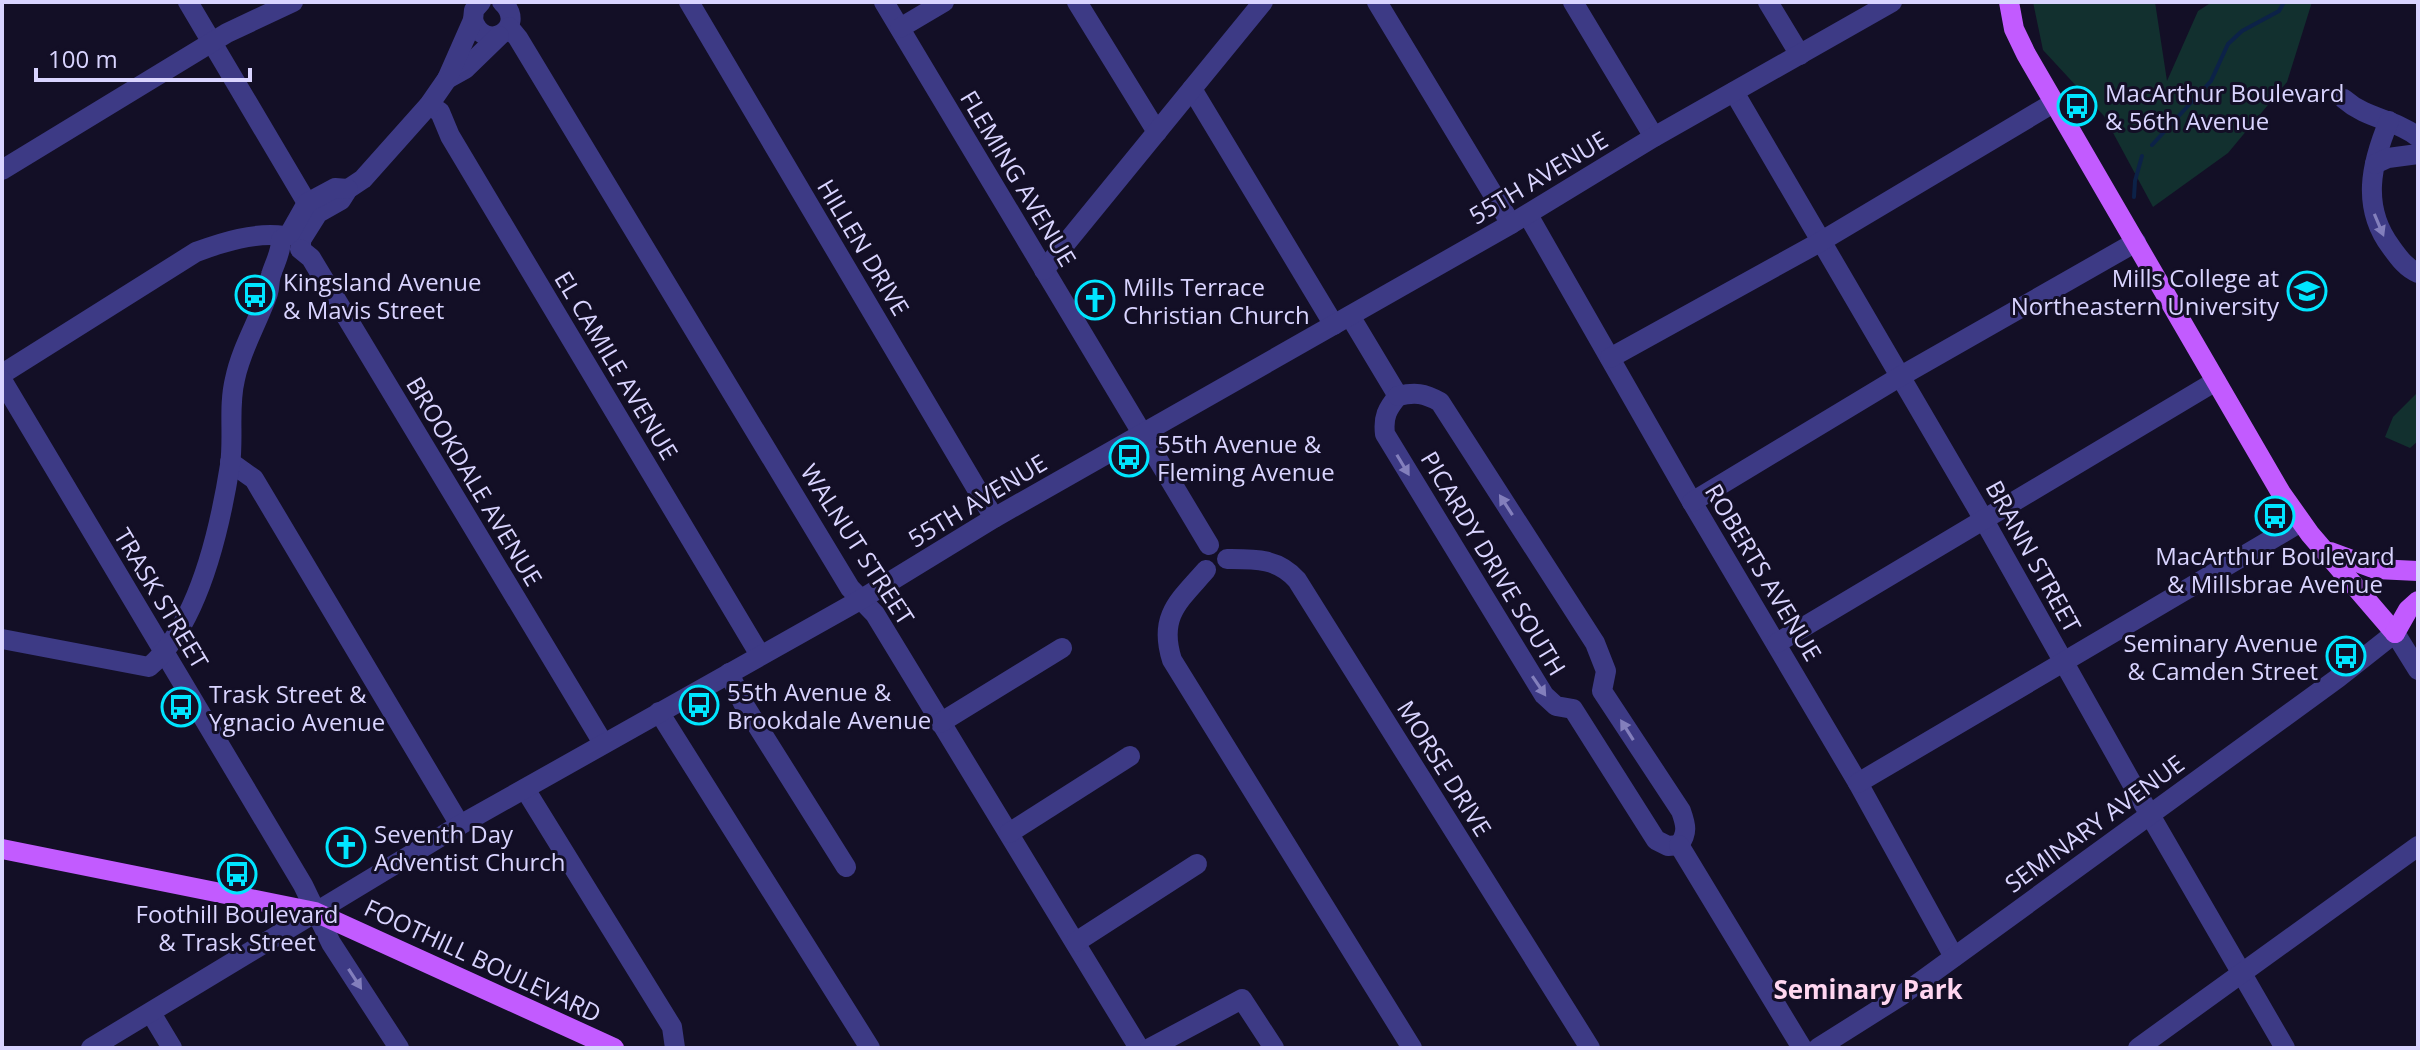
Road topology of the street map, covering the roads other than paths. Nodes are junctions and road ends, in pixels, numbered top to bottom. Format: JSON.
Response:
{"nodes":[{"id":1,"x":188,"y":2,"type":"edge"},
{"id":2,"x":293,"y":2,"type":"edge"},
{"id":3,"x":689,"y":2,"type":"edge"},
{"id":4,"x":884,"y":2,"type":"edge"},
{"id":5,"x":944,"y":2,"type":"edge"},
{"id":6,"x":1077,"y":2,"type":"edge"},
{"id":7,"x":1263,"y":2,"type":"edge"},
{"id":8,"x":1377,"y":2,"type":"edge"},
{"id":9,"x":1573,"y":2,"type":"edge"},
{"id":10,"x":1768,"y":2,"type":"edge"},
{"id":11,"x":1892,"y":2,"type":"edge"},
{"id":12,"x":2009,"y":2,"type":"edge"},
{"id":13,"x":477,"y":11,"type":"edge"},
{"id":14,"x":509,"y":16,"type":"edge"},
{"id":15,"x":900,"y":28,"type":"junction"},
{"id":16,"x":212,"y":43,"type":"junction"},
{"id":17,"x":1800,"y":55,"type":"junction"},
{"id":18,"x":447,"y":79,"type":"junction"},
{"id":19,"x":1192,"y":89,"type":"junction"},
{"id":20,"x":1734,"y":92,"type":"junction"},
{"id":21,"x":2344,"y":99,"type":"dead end"},
{"id":22,"x":2055,"y":102,"type":"junction"},
{"id":23,"x":429,"y":105,"type":"junction"},
{"id":24,"x":2389,"y":121,"type":"junction"},
{"id":25,"x":1157,"y":132,"type":"junction"},
{"id":26,"x":1654,"y":137,"type":"junction"},
{"id":27,"x":2418,"y":137,"type":"edge"},
{"id":28,"x":2418,"y":154,"type":"edge"},
{"id":29,"x":2375,"y":164,"type":"junction"},
{"id":30,"x":2,"y":170,"type":"edge"},
{"id":31,"x":312,"y":208,"type":"junction"},
{"id":32,"x":1520,"y":219,"type":"junction"},
{"id":33,"x":1820,"y":242,"type":"junction"},
{"id":34,"x":2136,"y":242,"type":"junction"},
{"id":35,"x":290,"y":244,"type":"junction"},
{"id":36,"x":1044,"y":270,"type":"junction"},
{"id":37,"x":2418,"y":273,"type":"edge"},
{"id":38,"x":1342,"y":321,"type":"junction"},
{"id":39,"x":1610,"y":358,"type":"junction"},
{"id":40,"x":1901,"y":376,"type":"junction"},
{"id":41,"x":2,"y":377,"type":"edge"},
{"id":42,"x":2216,"y":381,"type":"junction"},
{"id":43,"x":1398,"y":396,"type":"junction"},
{"id":44,"x":1141,"y":434,"type":"junction"},
{"id":45,"x":230,"y":462,"type":"junction"},
{"id":46,"x":1692,"y":502,"type":"junction"},
{"id":47,"x":994,"y":518,"type":"junction"},
{"id":48,"x":1985,"y":520,"type":"junction"},
{"id":49,"x":2301,"y":522,"type":"junction"},
{"id":50,"x":1209,"y":545,"type":"junction"},
{"id":51,"x":2321,"y":547,"type":"junction"},
{"id":52,"x":1227,"y":559,"type":"junction"},
{"id":53,"x":1206,"y":570,"type":"junction"},
{"id":54,"x":2418,"y":571,"type":"edge"},
{"id":55,"x":860,"y":600,"type":"junction"},
{"id":56,"x":2418,"y":601,"type":"edge"},
{"id":57,"x":2418,"y":623,"type":"edge"},
{"id":58,"x":2395,"y":633,"type":"junction"},
{"id":59,"x":2,"y":639,"type":"edge"},
{"id":60,"x":1777,"y":643,"type":"junction"},
{"id":61,"x":1062,"y":648,"type":"dead end"},
{"id":62,"x":165,"y":653,"type":"junction"},
{"id":63,"x":760,"y":655,"type":"junction"},
{"id":64,"x":2064,"y":662,"type":"junction"},
{"id":65,"x":2418,"y":670,"type":"edge"},
{"id":66,"x":729,"y":673,"type":"junction"},
{"id":67,"x":1602,"y":691,"type":"junction"},
{"id":68,"x":1573,"y":709,"type":"junction"},
{"id":69,"x":659,"y":712,"type":"junction"},
{"id":70,"x":940,"y":723,"type":"junction"},
{"id":71,"x":603,"y":743,"type":"junction"},
{"id":72,"x":1130,"y":756,"type":"dead end"},
{"id":73,"x":1646,"y":761,"type":"junction"},
{"id":74,"x":1617,"y":779,"type":"junction"},
{"id":75,"x":1858,"y":783,"type":"junction"},
{"id":76,"x":525,"y":789,"type":"junction"},
{"id":77,"x":2150,"y":815,"type":"junction"},
{"id":78,"x":460,"y":825,"type":"junction"},
{"id":79,"x":1009,"y":833,"type":"junction"},
{"id":80,"x":1679,"y":845,"type":"junction"},
{"id":81,"x":2418,"y":846,"type":"edge"},
{"id":82,"x":2,"y":849,"type":"edge"},
{"id":83,"x":1197,"y":864,"type":"dead end"},
{"id":84,"x":846,"y":867,"type":"dead end"},
{"id":85,"x":315,"y":912,"type":"junction"},
{"id":86,"x":1076,"y":942,"type":"junction"},
{"id":87,"x":1954,"y":957,"type":"junction"},
{"id":88,"x":2242,"y":972,"type":"junction"},
{"id":89,"x":151,"y":1013,"type":"junction"},
{"id":90,"x":91,"y":1048,"type":"edge"},
{"id":91,"x":172,"y":1048,"type":"edge"},
{"id":92,"x":399,"y":1048,"type":"edge"},
{"id":93,"x":614,"y":1048,"type":"edge"},
{"id":94,"x":675,"y":1048,"type":"edge"},
{"id":95,"x":870,"y":1048,"type":"edge"},
{"id":96,"x":1139,"y":1048,"type":"edge"},
{"id":97,"x":1150,"y":1048,"type":"edge"},
{"id":98,"x":1274,"y":1048,"type":"edge"},
{"id":99,"x":1412,"y":1048,"type":"edge"},
{"id":100,"x":1590,"y":1048,"type":"edge"},
{"id":101,"x":1802,"y":1048,"type":"edge"},
{"id":102,"x":1818,"y":1048,"type":"edge"},
{"id":103,"x":2138,"y":1048,"type":"edge"},
{"id":104,"x":2285,"y":1048,"type":"edge"}],
"edges":[{"from":1,"to":16,"type":"street"},
{"from":2,"to":16,"type":"street"},
{"from":3,"to":47,"type":"street","name":"HILLEN DRIVE"},
{"from":4,"to":15,"type":"street","name":"FLEMING AVENUE"},
{"from":5,"to":15,"type":"street"},
{"from":6,"to":25,"type":"street"},
{"from":7,"to":19,"type":"street"},
{"from":8,"to":32,"type":"street","name":"ROBERTS AVENUE"},
{"from":9,"to":26,"type":"street"},
{"from":10,"to":17,"type":"street"},
{"from":11,"to":17,"type":"street","name":"55TH AVENUE"},
{"from":12,"to":22,"type":"main road"},
{"from":13,"to":14,"type":"street"},
{"from":13,"to":18,"type":"street"},
{"from":14,"to":18,"type":"street"},
{"from":14,"to":55,"type":"street","name":"WALNUT STREET"},
{"from":15,"to":36,"type":"street","name":"FLEMING AVENUE"},
{"from":16,"to":30,"type":"street"},
{"from":16,"to":31,"type":"street"},
{"from":17,"to":20,"type":"street","name":"55TH AVENUE"},
{"from":18,"to":23,"type":"street"},
{"from":19,"to":25,"type":"street"},
{"from":19,"to":38,"type":"street"},
{"from":20,"to":26,"type":"street","name":"55TH AVENUE"},
{"from":20,"to":33,"type":"street","name":"BRANN STREET"},
{"from":21,"to":24,"type":"street"},
{"from":22,"to":33,"type":"street"},
{"from":22,"to":34,"type":"main road"},
{"from":23,"to":31,"type":"street"},
{"from":23,"to":63,"type":"street","name":"EL CAMILE AVENUE"},
{"from":24,"to":27,"type":"street"},
{"from":24,"to":29,"type":"street"},
{"from":25,"to":36,"type":"street"},
{"from":26,"to":32,"type":"street","name":"55TH AVENUE"},
{"from":28,"to":29,"type":"street"},
{"from":29,"to":37,"type":"street","one_way":true},
{"from":31,"to":35,"type":"street"},
{"from":32,"to":38,"type":"street","name":"55TH AVENUE"},
{"from":32,"to":39,"type":"street","name":"ROBERTS AVENUE"},
{"from":33,"to":39,"type":"street"},
{"from":33,"to":40,"type":"street","name":"BRANN STREET"},
{"from":34,"to":40,"type":"street"},
{"from":34,"to":42,"type":"main road"},
{"from":35,"to":41,"type":"street"},
{"from":35,"to":45,"type":"street"},
{"from":35,"to":71,"type":"street","name":"BROOKDALE AVENUE"},
{"from":36,"to":44,"type":"street","name":"FLEMING AVENUE"},
{"from":38,"to":43,"type":"street"},
{"from":38,"to":44,"type":"street","name":"55TH AVENUE"},
{"from":39,"to":46,"type":"street","name":"ROBERTS AVENUE"},
{"from":40,"to":46,"type":"street"},
{"from":40,"to":48,"type":"street","name":"BRANN STREET"},
{"from":41,"to":62,"type":"street","name":"TRASK STREET"},
{"from":42,"to":48,"type":"street"},
{"from":42,"to":49,"type":"main road"},
{"from":67,"to":43,"type":"street","one_way":true},
{"from":43,"to":68,"type":"street","name":"PICARDY DRIVE SOUTH","one_way":true},
{"from":44,"to":47,"type":"street","name":"55TH AVENUE"},
{"from":44,"to":50,"type":"street","name":"FLEMING AVENUE"},
{"from":45,"to":62,"type":"street"},
{"from":45,"to":78,"type":"street"},
{"from":46,"to":60,"type":"street","name":"ROBERTS AVENUE"},
{"from":47,"to":55,"type":"street","name":"55TH AVENUE"},
{"from":48,"to":60,"type":"street"},
{"from":48,"to":64,"type":"street","name":"BRANN STREET"},
{"from":49,"to":51,"type":"main road"},
{"from":49,"to":64,"type":"street"},
{"from":50,"to":52,"type":"street"},
{"from":50,"to":53,"type":"street"},
{"from":51,"to":54,"type":"main road"},
{"from":51,"to":58,"type":"main road"},
{"from":52,"to":53,"type":"street"},
{"from":52,"to":100,"type":"street","name":"MORSE DRIVE"},
{"from":53,"to":99,"type":"street"},
{"from":55,"to":63,"type":"street","name":"55TH AVENUE"},
{"from":55,"to":70,"type":"street","name":"WALNUT STREET"},
{"from":56,"to":58,"type":"main road"},
{"from":57,"to":58,"type":"main road"},
{"from":58,"to":65,"type":"street"},
{"from":58,"to":77,"type":"street","name":"SEMINARY AVENUE"},
{"from":59,"to":62,"type":"street"},
{"from":60,"to":75,"type":"street","name":"ROBERTS AVENUE"},
{"from":61,"to":70,"type":"street"},
{"from":62,"to":85,"type":"street","name":"TRASK STREET"},
{"from":63,"to":66,"type":"street","name":"55TH AVENUE"},
{"from":64,"to":75,"type":"street"},
{"from":64,"to":77,"type":"street","name":"BRANN STREET"},
{"from":66,"to":69,"type":"street","name":"55TH AVENUE"},
{"from":66,"to":84,"type":"street"},
{"from":67,"to":68,"type":"street"},
{"from":73,"to":67,"type":"street","one_way":true},
{"from":68,"to":74,"type":"street","name":"PICARDY DRIVE SOUTH"},
{"from":69,"to":71,"type":"street","name":"55TH AVENUE"},
{"from":69,"to":95,"type":"street"},
{"from":70,"to":79,"type":"street","name":"WALNUT STREET"},
{"from":71,"to":76,"type":"street","name":"55TH AVENUE"},
{"from":72,"to":79,"type":"street"},
{"from":73,"to":74,"type":"street"},
{"from":73,"to":80,"type":"street"},
{"from":74,"to":80,"type":"street","name":"PICARDY DRIVE SOUTH"},
{"from":75,"to":87,"type":"street","name":"ROBERTS AVENUE"},
{"from":76,"to":78,"type":"street","name":"55TH AVENUE"},
{"from":76,"to":94,"type":"street"},
{"from":77,"to":87,"type":"street","name":"SEMINARY AVENUE"},
{"from":77,"to":88,"type":"street","name":"BRANN STREET"},
{"from":78,"to":85,"type":"street","name":"55TH AVENUE"},
{"from":79,"to":86,"type":"street","name":"WALNUT STREET"},
{"from":80,"to":101,"type":"street"},
{"from":81,"to":88,"type":"street"},
{"from":82,"to":85,"type":"main road","name":"FOOTHILL BOULEVARD"},
{"from":83,"to":86,"type":"street"},
{"from":85,"to":89,"type":"street","name":"55TH AVENUE"},
{"from":85,"to":92,"type":"street","name":"TRASK STREET","one_way":true},
{"from":85,"to":93,"type":"main road","name":"FOOTHILL BOULEVARD"},
{"from":86,"to":96,"type":"street","name":"WALNUT STREET"},
{"from":87,"to":102,"type":"street","name":"SEMINARY AVENUE"},
{"from":88,"to":103,"type":"street"},
{"from":88,"to":104,"type":"street","name":"BRANN STREET"},
{"from":89,"to":90,"type":"street","name":"55TH AVENUE"},
{"from":89,"to":91,"type":"street"},
{"from":97,"to":98,"type":"street"}]}
